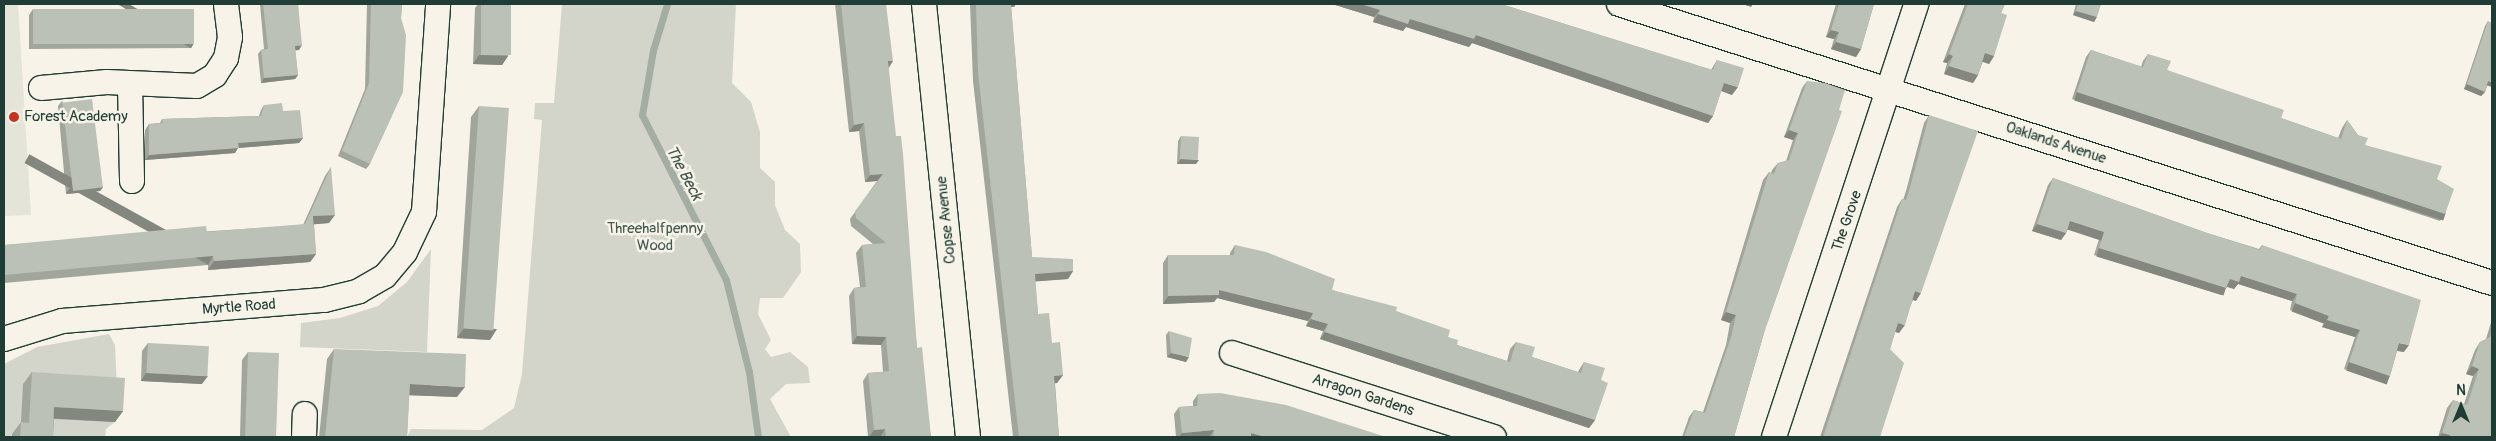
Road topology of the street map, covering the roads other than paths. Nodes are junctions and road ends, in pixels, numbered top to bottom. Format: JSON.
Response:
{"nodes":[{"id":1,"x":226,"y":4,"type":"edge"},
{"id":2,"x":438,"y":4,"type":"edge"},
{"id":3,"x":924,"y":4,"type":"edge"},
{"id":4,"x":1619,"y":4,"type":"edge"},
{"id":5,"x":1916,"y":4,"type":"edge"},
{"id":6,"x":130,"y":84,"type":"junction"},
{"id":7,"x":41,"y":88,"type":"dead end"},
{"id":8,"x":1890,"y":90,"type":"junction"},
{"id":9,"x":132,"y":181,"type":"dead end"},
{"id":10,"x":2492,"y":283,"type":"edge"},
{"id":11,"x":4,"y":339,"type":"edge"},
{"id":12,"x":1232,"y":354,"type":"dead end"},
{"id":13,"x":968,"y":437,"type":"edge"},
{"id":14,"x":1494,"y":437,"type":"edge"},
{"id":15,"x":1774,"y":437,"type":"edge"}],
"edges":[{"from":1,"to":6,"type":"street"},
{"from":2,"to":11,"type":"street","name":"Myrtle Road"},
{"from":3,"to":13,"type":"street","name":"Copse Avenue"},
{"from":4,"to":8,"type":"street","name":"Oaklands Avenue"},
{"from":5,"to":8,"type":"street","name":"The Grove"},
{"from":6,"to":7,"type":"street"},
{"from":6,"to":9,"type":"street"},
{"from":8,"to":10,"type":"street","name":"Oaklands Avenue"},
{"from":8,"to":15,"type":"street","name":"The Grove"},
{"from":12,"to":14,"type":"street","name":"Arragon Gardens"}]}
